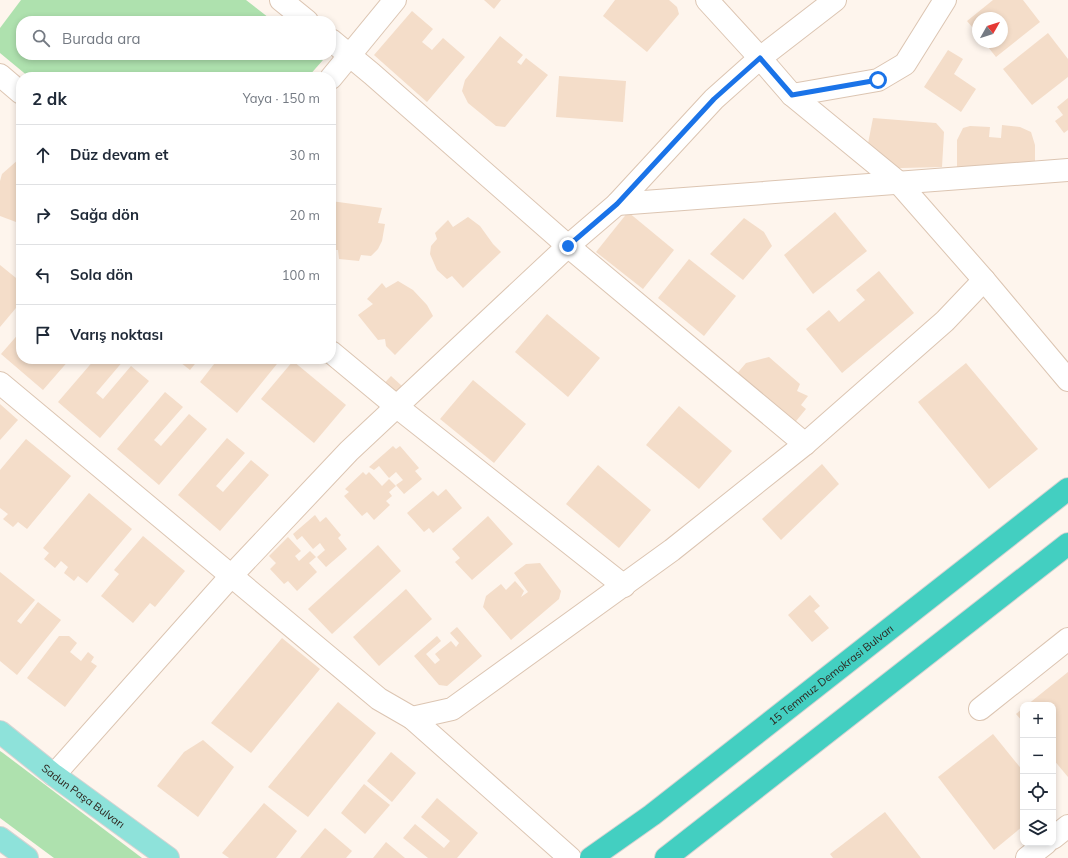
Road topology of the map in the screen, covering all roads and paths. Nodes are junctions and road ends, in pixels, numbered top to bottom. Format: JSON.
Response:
{"nodes":[{"id":1,"x":281,"y":0,"type":"edge"},
{"id":2,"x":395,"y":0,"type":"edge"},
{"id":3,"x":708,"y":0,"type":"edge"},
{"id":4,"x":836,"y":0,"type":"edge"},
{"id":5,"x":945,"y":0,"type":"edge"},
{"id":6,"x":301,"y":16,"type":"edge"},
{"id":7,"x":336,"y":44,"type":"edge"},
{"id":8,"x":349,"y":55,"type":"junction"},
{"id":9,"x":760,"y":58,"type":"junction"},
{"id":10,"x":336,"y":72,"type":"edge"},
{"id":11,"x":0,"y":75,"type":"edge"},
{"id":12,"x":16,"y":89,"type":"edge"},
{"id":13,"x":792,"y":95,"type":"junction"},
{"id":14,"x":1068,"y":170,"type":"edge"},
{"id":15,"x":898,"y":182,"type":"junction"},
{"id":16,"x":617,"y":204,"type":"junction"},
{"id":17,"x":568,"y":246,"type":"junction"},
{"id":18,"x":984,"y":280,"type":"junction"},
{"id":19,"x":336,"y":356,"type":"edge"},
{"id":20,"x":1068,"y":380,"type":"edge"},
{"id":21,"x":0,"y":383,"type":"edge"},
{"id":22,"x":396,"y":406,"type":"junction"},
{"id":23,"x":805,"y":444,"type":"junction"},
{"id":24,"x":1068,"y":489,"type":"edge"},
{"id":25,"x":1068,"y":544,"type":"edge"},
{"id":26,"x":231,"y":576,"type":"junction"},
{"id":27,"x":624,"y":586,"type":"junction"},
{"id":28,"x":1068,"y":639,"type":"edge"},
{"id":29,"x":980,"y":709,"type":"dead end"},
{"id":30,"x":412,"y":718,"type":"junction"},
{"id":31,"x":0,"y":732,"type":"edge"},
{"id":32,"x":54,"y":775,"type":"junction"},
{"id":33,"x":1068,"y":826,"type":"edge"},
{"id":34,"x":1056,"y":836,"type":"edge"},
{"id":35,"x":0,"y":838,"type":"edge"},
{"id":36,"x":1042,"y":846,"type":"edge"},
{"id":37,"x":27,"y":858,"type":"edge"},
{"id":38,"x":168,"y":858,"type":"edge"},
{"id":39,"x":570,"y":858,"type":"edge"},
{"id":40,"x":591,"y":858,"type":"edge"},
{"id":41,"x":666,"y":858,"type":"edge"},
{"id":42,"x":1027,"y":858,"type":"edge"}],
"edges":[{"from":1,"to":6,"type":"street"},
{"from":2,"to":8,"type":"street"},
{"from":3,"to":9,"type":"street"},
{"from":4,"to":9,"type":"street"},
{"from":5,"to":13,"type":"street"},
{"from":7,"to":8,"type":"street"},
{"from":8,"to":10,"type":"street"},
{"from":8,"to":17,"type":"street"},
{"from":9,"to":13,"type":"street"},
{"from":9,"to":16,"type":"street"},
{"from":11,"to":12,"type":"street"},
{"from":13,"to":15,"type":"street"},
{"from":14,"to":15,"type":"street"},
{"from":15,"to":16,"type":"street"},
{"from":15,"to":18,"type":"street"},
{"from":16,"to":17,"type":"street"},
{"from":17,"to":22,"type":"street"},
{"from":17,"to":23,"type":"street"},
{"from":18,"to":20,"type":"street"},
{"from":18,"to":23,"type":"street"},
{"from":19,"to":22,"type":"street"},
{"from":21,"to":26,"type":"street"},
{"from":22,"to":26,"type":"street"},
{"from":22,"to":27,"type":"street"},
{"from":23,"to":27,"type":"street"},
{"from":24,"to":40,"type":"highway","name":"15 Temmuz Demokrasi Bulvarı"},
{"from":25,"to":41,"type":"highway"},
{"from":26,"to":30,"type":"street"},
{"from":26,"to":32,"type":"street"},
{"from":27,"to":30,"type":"street"},
{"from":28,"to":29,"type":"street"},
{"from":30,"to":39,"type":"street"},
{"from":31,"to":32,"type":"main road","name":"Sadun Paşa Bulvarı"},
{"from":32,"to":38,"type":"main road","name":"Sadun Paşa Bulvarı"},
{"from":33,"to":34,"type":"street"},
{"from":35,"to":37,"type":"main road"},
{"from":36,"to":42,"type":"street"}]}
